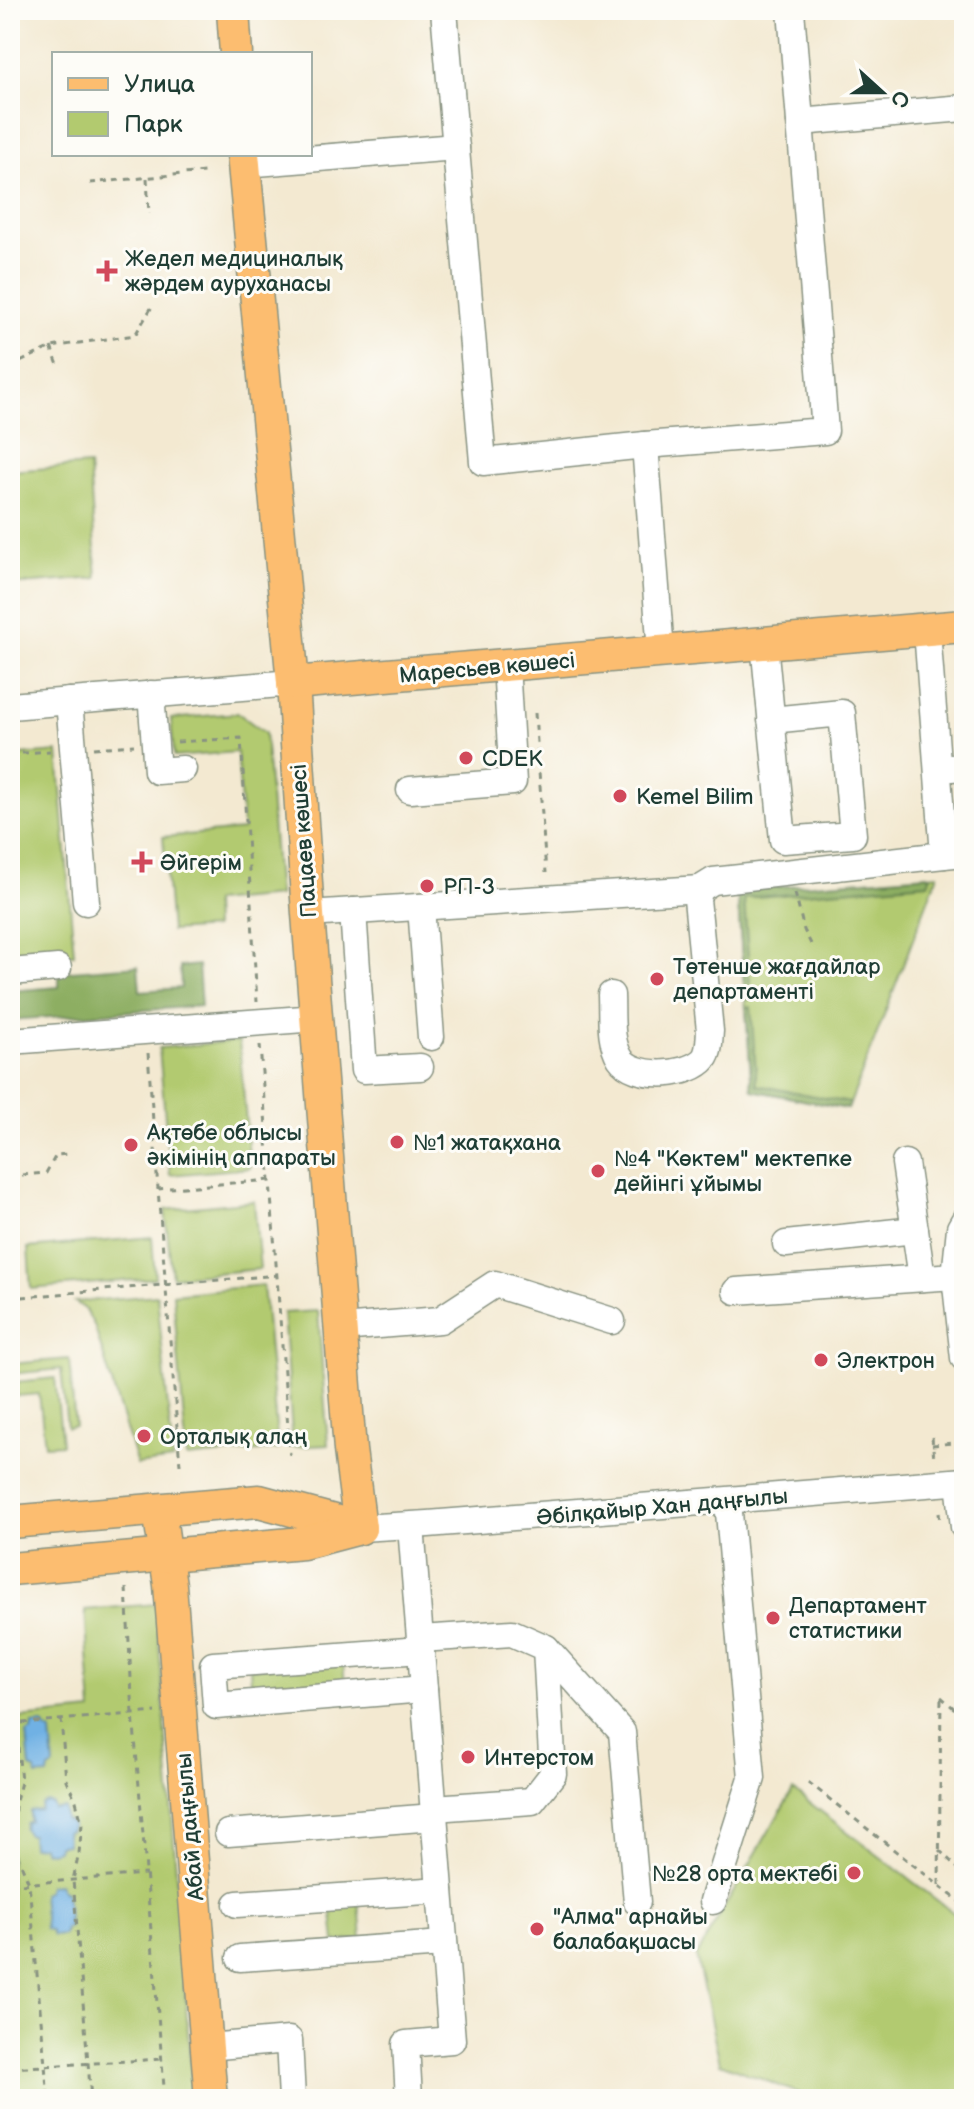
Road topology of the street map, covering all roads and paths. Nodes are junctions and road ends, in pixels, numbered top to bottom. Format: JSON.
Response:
{"nodes":[{"id":1,"x":233,"y":10,"type":"edge"},
{"id":2,"x":444,"y":10,"type":"edge"},
{"id":3,"x":791,"y":10,"type":"edge"},
{"id":4,"x":236,"y":52,"type":"edge"},
{"id":5,"x":964,"y":108,"type":"edge"},
{"id":6,"x":800,"y":122,"type":"junction"},
{"id":7,"x":456,"y":147,"type":"junction"},
{"id":8,"x":312,"y":155,"type":"edge"},
{"id":9,"x":297,"y":156,"type":"edge"},
{"id":10,"x":244,"y":159,"type":"edge"},
{"id":11,"x":204,"y":172,"type":"dead end"},
{"id":12,"x":147,"y":178,"type":"junction"},
{"id":13,"x":90,"y":183,"type":"dead end"},
{"id":14,"x":149,"y":214,"type":"dead end"},
{"id":15,"x":153,"y":305,"type":"dead end"},
{"id":16,"x":51,"y":347,"type":"junction"},
{"id":17,"x":58,"y":365,"type":"dead end"},
{"id":18,"x":10,"y":367,"type":"edge"},
{"id":19,"x":645,"y":445,"type":"junction"},
{"id":20,"x":964,"y":626,"type":"edge"},
{"id":21,"x":927,"y":630,"type":"junction"},
{"id":22,"x":764,"y":643,"type":"junction"},
{"id":23,"x":661,"y":652,"type":"junction"},
{"id":24,"x":506,"y":665,"type":"junction"},
{"id":25,"x":293,"y":683,"type":"junction"},
{"id":26,"x":151,"y":694,"type":"junction"},
{"id":27,"x":69,"y":701,"type":"junction"},
{"id":28,"x":10,"y":706,"type":"edge"},
{"id":29,"x":535,"y":713,"type":"dead end"},
{"id":30,"x":771,"y":720,"type":"junction"},
{"id":31,"x":155,"y":744,"type":"junction"},
{"id":32,"x":73,"y":749,"type":"junction"},
{"id":33,"x":10,"y":754,"type":"edge"},
{"id":34,"x":951,"y":768,"type":"edge"},
{"id":35,"x":183,"y":769,"type":"dead end"},
{"id":36,"x":410,"y":790,"type":"dead end"},
{"id":37,"x":954,"y":854,"type":"edge"},
{"id":38,"x":546,"y":873,"type":"dead end"},
{"id":39,"x":793,"y":881,"type":"dead end"},
{"id":40,"x":700,"y":889,"type":"junction"},
{"id":41,"x":86,"y":902,"type":"dead end"},
{"id":42,"x":421,"y":907,"type":"junction"},
{"id":43,"x":353,"y":911,"type":"junction"},
{"id":44,"x":308,"y":914,"type":"junction"},
{"id":45,"x":811,"y":944,"type":"dead end"},
{"id":46,"x":58,"y":968,"type":"dead end"},
{"id":47,"x":10,"y":972,"type":"edge"},
{"id":48,"x":611,"y":995,"type":"dead end"},
{"id":49,"x":317,"y":1018,"type":"junction"},
{"id":50,"x":258,"y":1023,"type":"junction"},
{"id":51,"x":146,"y":1032,"type":"junction"},
{"id":52,"x":431,"y":1037,"type":"dead end"},
{"id":53,"x":10,"y":1041,"type":"edge"},
{"id":54,"x":420,"y":1067,"type":"dead end"},
{"id":55,"x":67,"y":1154,"type":"dead end"},
{"id":56,"x":905,"y":1163,"type":"dead end"},
{"id":57,"x":10,"y":1176,"type":"edge"},
{"id":58,"x":271,"y":1180,"type":"junction"},
{"id":59,"x":158,"y":1189,"type":"junction"},
{"id":60,"x":964,"y":1221,"type":"edge"},
{"id":61,"x":915,"y":1230,"type":"junction"},
{"id":62,"x":786,"y":1244,"type":"dead end"},
{"id":63,"x":278,"y":1275,"type":"junction"},
{"id":64,"x":960,"y":1275,"type":"edge"},
{"id":65,"x":922,"y":1278,"type":"junction"},
{"id":66,"x":165,"y":1284,"type":"junction"},
{"id":67,"x":736,"y":1291,"type":"dead end"},
{"id":68,"x":10,"y":1298,"type":"edge"},
{"id":69,"x":612,"y":1321,"type":"dead end"},
{"id":70,"x":341,"y":1328,"type":"junction"},
{"id":71,"x":964,"y":1358,"type":"edge"},
{"id":72,"x":932,"y":1437,"type":"dead end"},
{"id":73,"x":964,"y":1442,"type":"edge"},
{"id":74,"x":932,"y":1445,"type":"junction"},
{"id":75,"x":290,"y":1455,"type":"dead end"},
{"id":76,"x":934,"y":1459,"type":"dead end"},
{"id":77,"x":180,"y":1465,"type":"dead end"},
{"id":78,"x":962,"y":1482,"type":"edge"},
{"id":79,"x":728,"y":1501,"type":"junction"},
{"id":80,"x":938,"y":1508,"type":"dead end"},
{"id":81,"x":159,"y":1510,"type":"junction"},
{"id":82,"x":10,"y":1522,"type":"edge"},
{"id":83,"x":952,"y":1525,"type":"edge"},
{"id":84,"x":411,"y":1526,"type":"junction"},
{"id":85,"x":360,"y":1528,"type":"junction"},
{"id":86,"x":164,"y":1556,"type":"junction"},
{"id":87,"x":10,"y":1569,"type":"edge"},
{"id":88,"x":126,"y":1588,"type":"dead end"},
{"id":89,"x":421,"y":1644,"type":"junction"},
{"id":90,"x":546,"y":1648,"type":"junction"},
{"id":91,"x":424,"y":1689,"type":"junction"},
{"id":92,"x":164,"y":1712,"type":"dead end"},
{"id":93,"x":133,"y":1714,"type":"junction"},
{"id":94,"x":964,"y":1717,"type":"edge"},
{"id":95,"x":61,"y":1719,"type":"junction"},
{"id":96,"x":16,"y":1723,"type":"junction"},
{"id":97,"x":10,"y":1724,"type":"edge"},
{"id":98,"x":808,"y":1782,"type":"dead end"},
{"id":99,"x":434,"y":1812,"type":"junction"},
{"id":100,"x":228,"y":1833,"type":"dead end"},
{"id":101,"x":939,"y":1850,"type":"junction"},
{"id":102,"x":147,"y":1874,"type":"junction"},
{"id":103,"x":964,"y":1874,"type":"edge"},
{"id":104,"x":73,"y":1880,"type":"junction"},
{"id":105,"x":29,"y":1883,"type":"junction"},
{"id":106,"x":10,"y":1885,"type":"edge"},
{"id":107,"x":939,"y":1886,"type":"junction"},
{"id":108,"x":440,"y":1890,"type":"junction"},
{"id":109,"x":713,"y":1901,"type":"dead end"},
{"id":110,"x":637,"y":1902,"type":"dead end"},
{"id":111,"x":237,"y":1904,"type":"dead end"},
{"id":112,"x":964,"y":1905,"type":"edge"},
{"id":113,"x":444,"y":1944,"type":"junction"},
{"id":114,"x":240,"y":1958,"type":"dead end"},
{"id":115,"x":207,"y":2047,"type":"junction"},
{"id":116,"x":162,"y":2059,"type":"junction"},
{"id":117,"x":88,"y":2063,"type":"junction"},
{"id":118,"x":45,"y":2066,"type":"junction"},
{"id":119,"x":10,"y":2068,"type":"edge"},
{"id":120,"x":48,"y":2099,"type":"edge"},
{"id":121,"x":91,"y":2099,"type":"edge"},
{"id":122,"x":165,"y":2099,"type":"edge"},
{"id":123,"x":211,"y":2099,"type":"edge"},
{"id":124,"x":292,"y":2099,"type":"edge"},
{"id":125,"x":409,"y":2099,"type":"edge"}],
"edges":[{"from":1,"to":4,"type":"main road"},
{"from":2,"to":7,"type":"street"},
{"from":3,"to":6,"type":"street"},
{"from":5,"to":6,"type":"street"},
{"from":6,"to":19,"type":"street"},
{"from":7,"to":8,"type":"street"},
{"from":7,"to":19,"type":"street"},
{"from":9,"to":10,"type":"street"},
{"from":10,"to":25,"type":"main road","name":"Пацаев көшесі"},
{"from":11,"to":12,"type":"path"},
{"from":12,"to":13,"type":"path"},
{"from":12,"to":14,"type":"path"},
{"from":15,"to":16,"type":"path"},
{"from":16,"to":17,"type":"path"},
{"from":16,"to":18,"type":"path"},
{"from":19,"to":23,"type":"street"},
{"from":20,"to":21,"type":"main road","name":"Маресьев көшесі"},
{"from":21,"to":22,"type":"main road","name":"Маресьев көшесі"},
{"from":21,"to":34,"type":"street"},
{"from":22,"to":23,"type":"main road","name":"Маресьев көшесі"},
{"from":22,"to":30,"type":"street"},
{"from":23,"to":24,"type":"main road","name":"Маресьев көшесі"},
{"from":24,"to":25,"type":"main road","name":"Маресьев көшесі"},
{"from":24,"to":36,"type":"street"},
{"from":25,"to":26,"type":"street","name":"Маресьев көшесі"},
{"from":25,"to":44,"type":"main road","name":"Пацаев көшесі"},
{"from":26,"to":27,"type":"street","name":"Маресьев көшесі"},
{"from":26,"to":31,"type":"street"},
{"from":27,"to":28,"type":"street","name":"Маресьев көшесі"},
{"from":27,"to":32,"type":"street"},
{"from":29,"to":38,"type":"path"},
{"from":30,"to":30,"type":"street"},
{"from":31,"to":32,"type":"path"},
{"from":31,"to":35,"type":"street"},
{"from":31,"to":50,"type":"path"},
{"from":32,"to":33,"type":"path"},
{"from":32,"to":41,"type":"street"},
{"from":34,"to":37,"type":"street"},
{"from":37,"to":40,"type":"street"},
{"from":39,"to":45,"type":"path"},
{"from":40,"to":42,"type":"street"},
{"from":40,"to":48,"type":"street"},
{"from":42,"to":43,"type":"street"},
{"from":42,"to":52,"type":"street"},
{"from":43,"to":44,"type":"street"},
{"from":43,"to":54,"type":"street"},
{"from":44,"to":49,"type":"main road","name":"Пацаев көшесі"},
{"from":46,"to":47,"type":"street"},
{"from":49,"to":50,"type":"street"},
{"from":49,"to":70,"type":"main road","name":"Пацаев көшесі"},
{"from":50,"to":51,"type":"street"},
{"from":50,"to":58,"type":"path"},
{"from":51,"to":53,"type":"street"},
{"from":51,"to":59,"type":"path"},
{"from":55,"to":57,"type":"path"},
{"from":56,"to":61,"type":"street"},
{"from":58,"to":59,"type":"path"},
{"from":58,"to":63,"type":"path"},
{"from":59,"to":66,"type":"path"},
{"from":60,"to":64,"type":"street"},
{"from":61,"to":62,"type":"street"},
{"from":61,"to":65,"type":"street"},
{"from":63,"to":66,"type":"path"},
{"from":63,"to":75,"type":"path"},
{"from":64,"to":65,"type":"street"},
{"from":64,"to":71,"type":"street"},
{"from":65,"to":67,"type":"street"},
{"from":66,"to":68,"type":"path"},
{"from":66,"to":77,"type":"path"},
{"from":69,"to":70,"type":"street"},
{"from":70,"to":85,"type":"main road","name":"Пацаев көшесі"},
{"from":72,"to":74,"type":"path"},
{"from":73,"to":74,"type":"path"},
{"from":74,"to":76,"type":"path"},
{"from":78,"to":79,"type":"street","name":"Әбілқайыр Хан даңғылы"},
{"from":78,"to":83,"type":"street"},
{"from":79,"to":84,"type":"street","name":"Әбілқайыр Хан даңғылы"},
{"from":79,"to":109,"type":"street"},
{"from":80,"to":83,"type":"path"},
{"from":81,"to":82,"type":"main road","name":"Әбілқайыр Хан даңғылы"},
{"from":81,"to":85,"type":"main road","name":"Әбілқайыр Хан даңғылы"},
{"from":81,"to":86,"type":"main road","name":"Абай даңғылы"},
{"from":84,"to":85,"type":"street","name":"Әбілқайыр Хан даңғылы"},
{"from":84,"to":89,"type":"street"},
{"from":85,"to":86,"type":"main road","name":"Әбілқайыр Хан даңғылы"},
{"from":86,"to":87,"type":"main road","name":"Әбілқайыр Хан даңғылы"},
{"from":86,"to":115,"type":"main road","name":"Абай даңғылы"},
{"from":88,"to":93,"type":"path"},
{"from":89,"to":90,"type":"street"},
{"from":89,"to":91,"type":"street"},
{"from":89,"to":91,"type":"street"},
{"from":90,"to":99,"type":"street"},
{"from":90,"to":110,"type":"street"},
{"from":91,"to":99,"type":"street"},
{"from":92,"to":93,"type":"path"},
{"from":93,"to":95,"type":"path"},
{"from":93,"to":102,"type":"path"},
{"from":94,"to":101,"type":"path"},
{"from":95,"to":96,"type":"path"},
{"from":95,"to":104,"type":"path"},
{"from":96,"to":97,"type":"path"},
{"from":96,"to":105,"type":"path"},
{"from":98,"to":107,"type":"path"},
{"from":99,"to":100,"type":"street"},
{"from":99,"to":108,"type":"street"},
{"from":101,"to":103,"type":"path"},
{"from":101,"to":107,"type":"path"},
{"from":102,"to":104,"type":"path"},
{"from":102,"to":116,"type":"path"},
{"from":104,"to":105,"type":"path"},
{"from":104,"to":117,"type":"path"},
{"from":105,"to":106,"type":"path"},
{"from":105,"to":118,"type":"path"},
{"from":107,"to":112,"type":"path"},
{"from":108,"to":111,"type":"street"},
{"from":108,"to":113,"type":"street"},
{"from":113,"to":114,"type":"street"},
{"from":113,"to":125,"type":"street"},
{"from":115,"to":123,"type":"main road","name":"Абай даңғылы"},
{"from":115,"to":124,"type":"street"},
{"from":116,"to":117,"type":"path"},
{"from":116,"to":122,"type":"path"},
{"from":117,"to":118,"type":"path"},
{"from":117,"to":121,"type":"path"},
{"from":118,"to":119,"type":"path"},
{"from":118,"to":120,"type":"path"}]}
